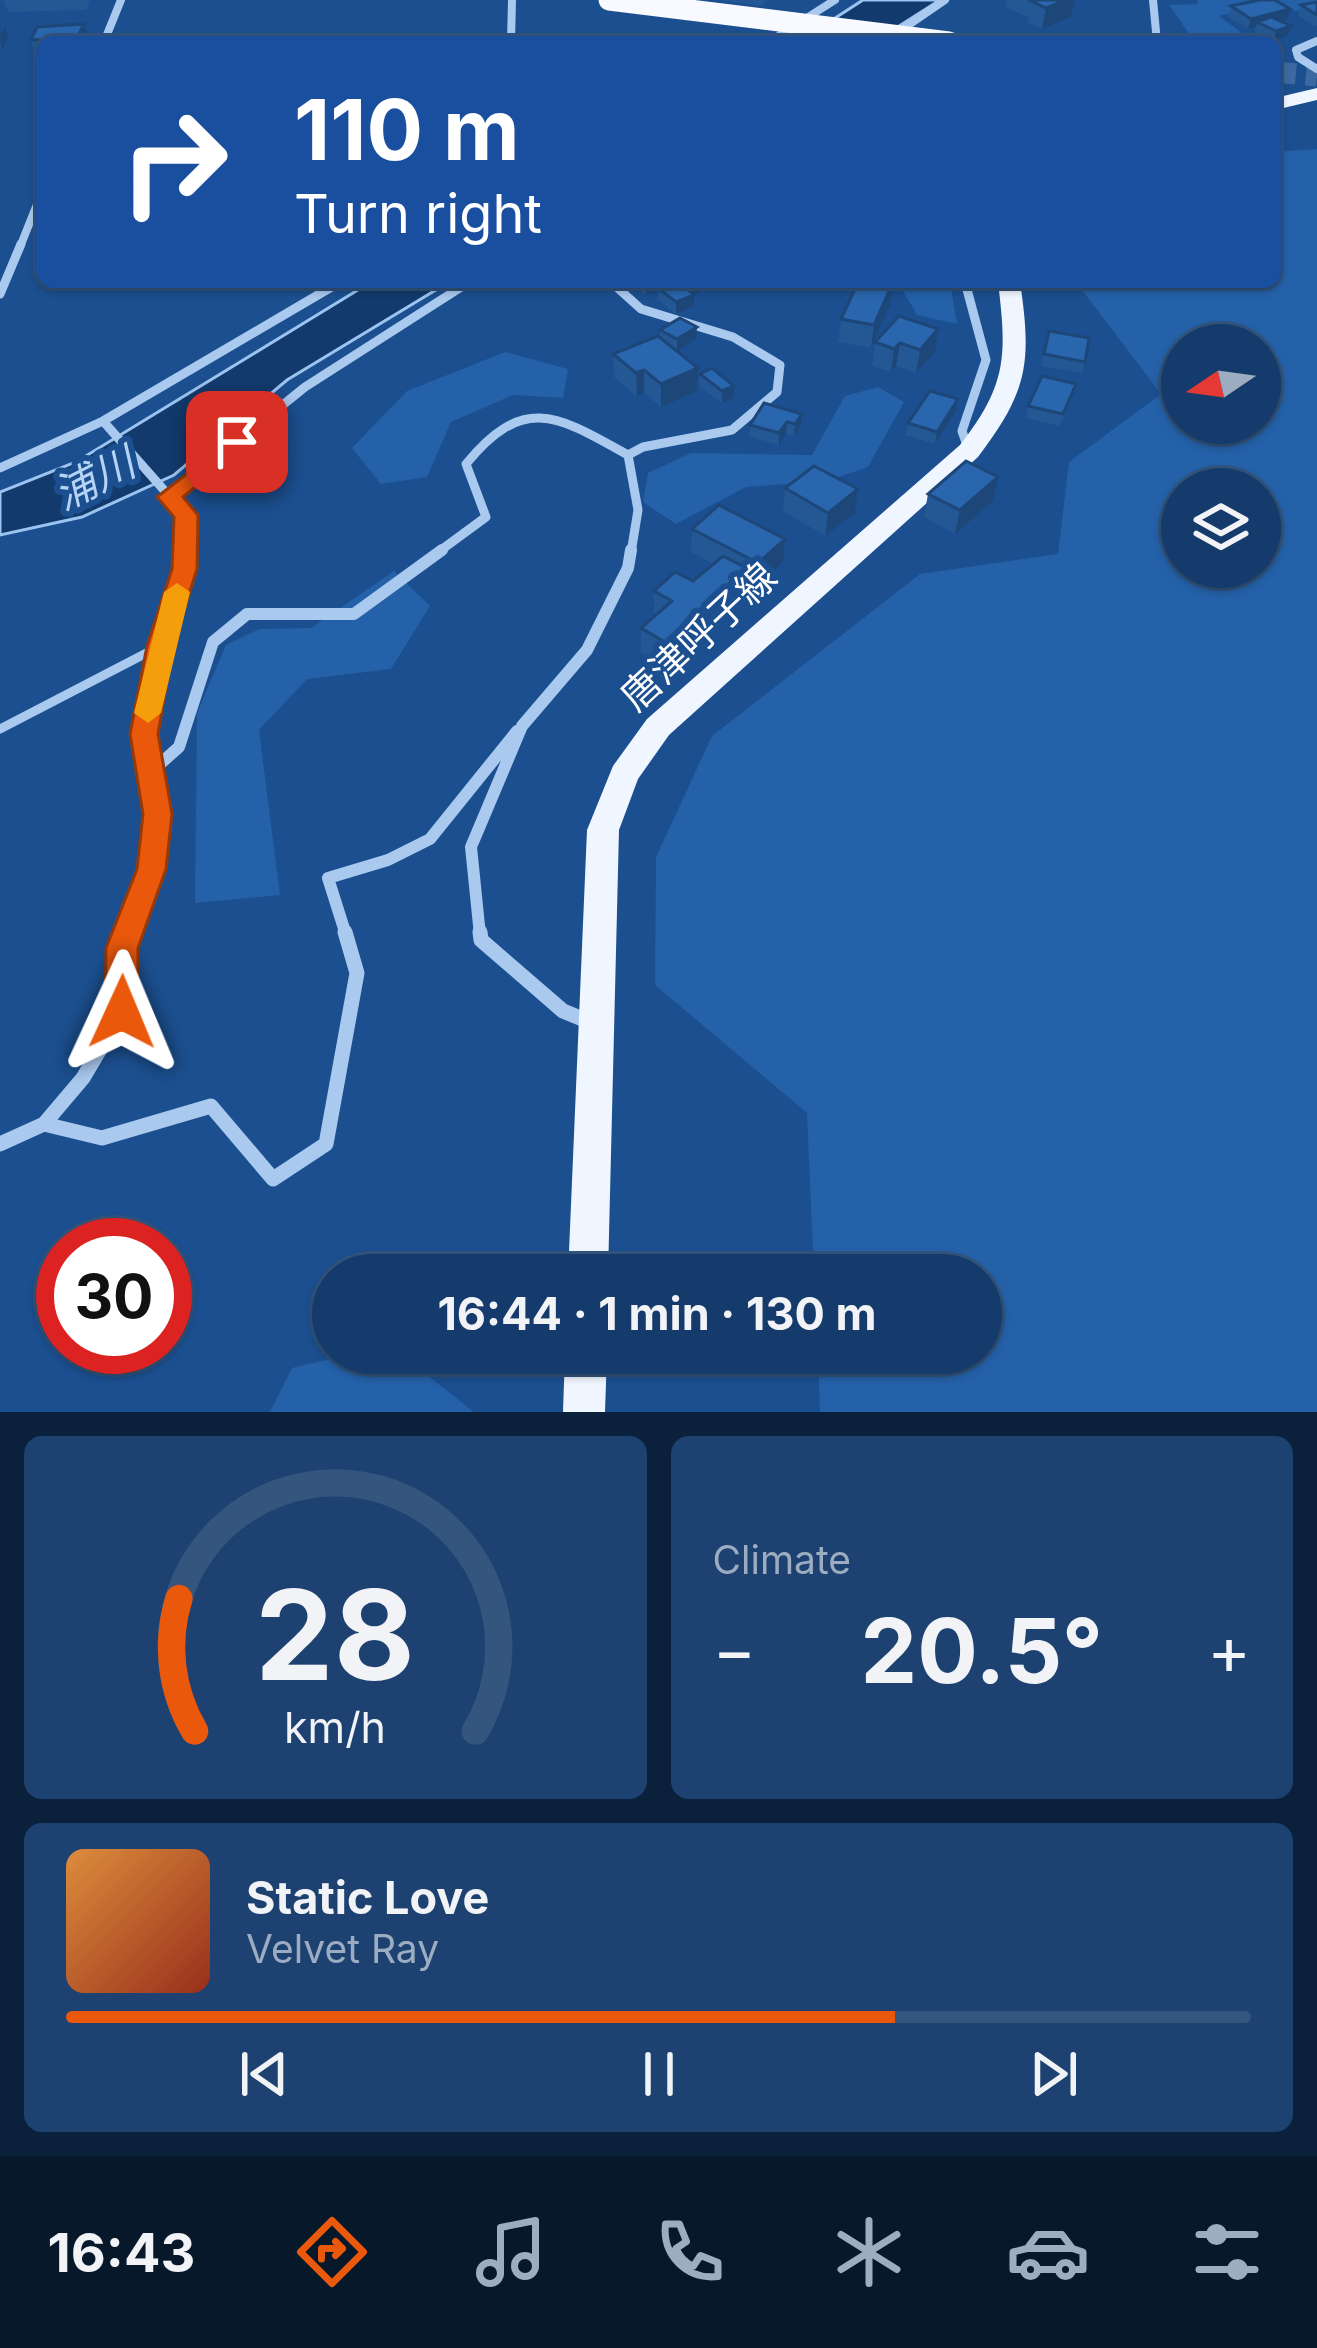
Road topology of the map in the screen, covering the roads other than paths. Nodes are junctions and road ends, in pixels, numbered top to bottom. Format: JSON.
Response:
{"nodes":[{"id":1,"x":121,"y":0,"type":"edge"},
{"id":2,"x":512,"y":0,"type":"edge"},
{"id":3,"x":609,"y":0,"type":"edge"},
{"id":4,"x":835,"y":0,"type":"edge"},
{"id":5,"x":945,"y":0,"type":"edge"},
{"id":6,"x":1153,"y":0,"type":"edge"},
{"id":7,"x":934,"y":8,"type":"junction"},
{"id":8,"x":106,"y":36,"type":"edge"},
{"id":9,"x":512,"y":36,"type":"edge"},
{"id":10,"x":778,"y":36,"type":"edge"},
{"id":11,"x":893,"y":36,"type":"edge"},
{"id":12,"x":900,"y":36,"type":"edge"},
{"id":13,"x":927,"y":36,"type":"edge"},
{"id":14,"x":1156,"y":36,"type":"edge"},
{"id":15,"x":1317,"y":41,"type":"edge"},
{"id":16,"x":1317,"y":69,"type":"edge"},
{"id":17,"x":1317,"y":94,"type":"edge"},
{"id":18,"x":1281,"y":103,"type":"edge"},
{"id":19,"x":36,"y":207,"type":"edge"},
{"id":20,"x":330,"y":288,"type":"edge"},
{"id":21,"x":461,"y":288,"type":"edge"},
{"id":22,"x":618,"y":288,"type":"edge"},
{"id":23,"x":967,"y":288,"type":"edge"},
{"id":24,"x":1011,"y":288,"type":"edge"},
{"id":25,"x":0,"y":294,"type":"edge"},
{"id":26,"x":103,"y":421,"type":"junction"},
{"id":27,"x":969,"y":452,"type":"junction"},
{"id":28,"x":628,"y":455,"type":"junction"},
{"id":29,"x":0,"y":468,"type":"edge"},
{"id":30,"x":169,"y":497,"type":"junction"},
{"id":31,"x":160,"y":646,"type":"junction"},
{"id":32,"x":522,"y":726,"type":"junction"},
{"id":33,"x":0,"y":729,"type":"edge"},
{"id":34,"x":151,"y":772,"type":"junction"},
{"id":35,"x":595,"y":1024,"type":"junction"},
{"id":36,"x":44,"y":1124,"type":"junction"},
{"id":37,"x":0,"y":1144,"type":"edge"},
{"id":38,"x":589,"y":1254,"type":"edge"},
{"id":39,"x":585,"y":1374,"type":"edge"},
{"id":40,"x":584,"y":1412,"type":"edge"}],
"edges":[{"from":1,"to":8,"type":"street"},
{"from":2,"to":9,"type":"street"},
{"from":3,"to":12,"type":"highway","bridge":true},
{"from":4,"to":10,"type":"street"},
{"from":5,"to":7,"type":"street"},
{"from":6,"to":14,"type":"street"},
{"from":7,"to":11,"type":"street"},
{"from":7,"to":13,"type":"street"},
{"from":15,"to":16,"type":"street"},
{"from":17,"to":18,"type":"main road"},
{"from":19,"to":25,"type":"street"},
{"from":20,"to":26,"type":"street"},
{"from":21,"to":30,"type":"street"},
{"from":22,"to":28,"type":"street"},
{"from":23,"to":27,"type":"street"},
{"from":24,"to":27,"type":"main road","name":"唐津呼子線"},
{"from":26,"to":29,"type":"street"},
{"from":26,"to":30,"type":"street"},
{"from":27,"to":35,"type":"main road","name":"唐津呼子線"},
{"from":28,"to":32,"type":"street"},
{"from":28,"to":34,"type":"street"},
{"from":30,"to":31,"type":"street"},
{"from":31,"to":33,"type":"lane"},
{"from":31,"to":34,"type":"street"},
{"from":32,"to":35,"type":"street"},
{"from":32,"to":36,"type":"street"},
{"from":34,"to":36,"type":"street"},
{"from":35,"to":38,"type":"main road","name":"唐津呼子線"},
{"from":36,"to":37,"type":"street"},
{"from":39,"to":40,"type":"main road"}]}
